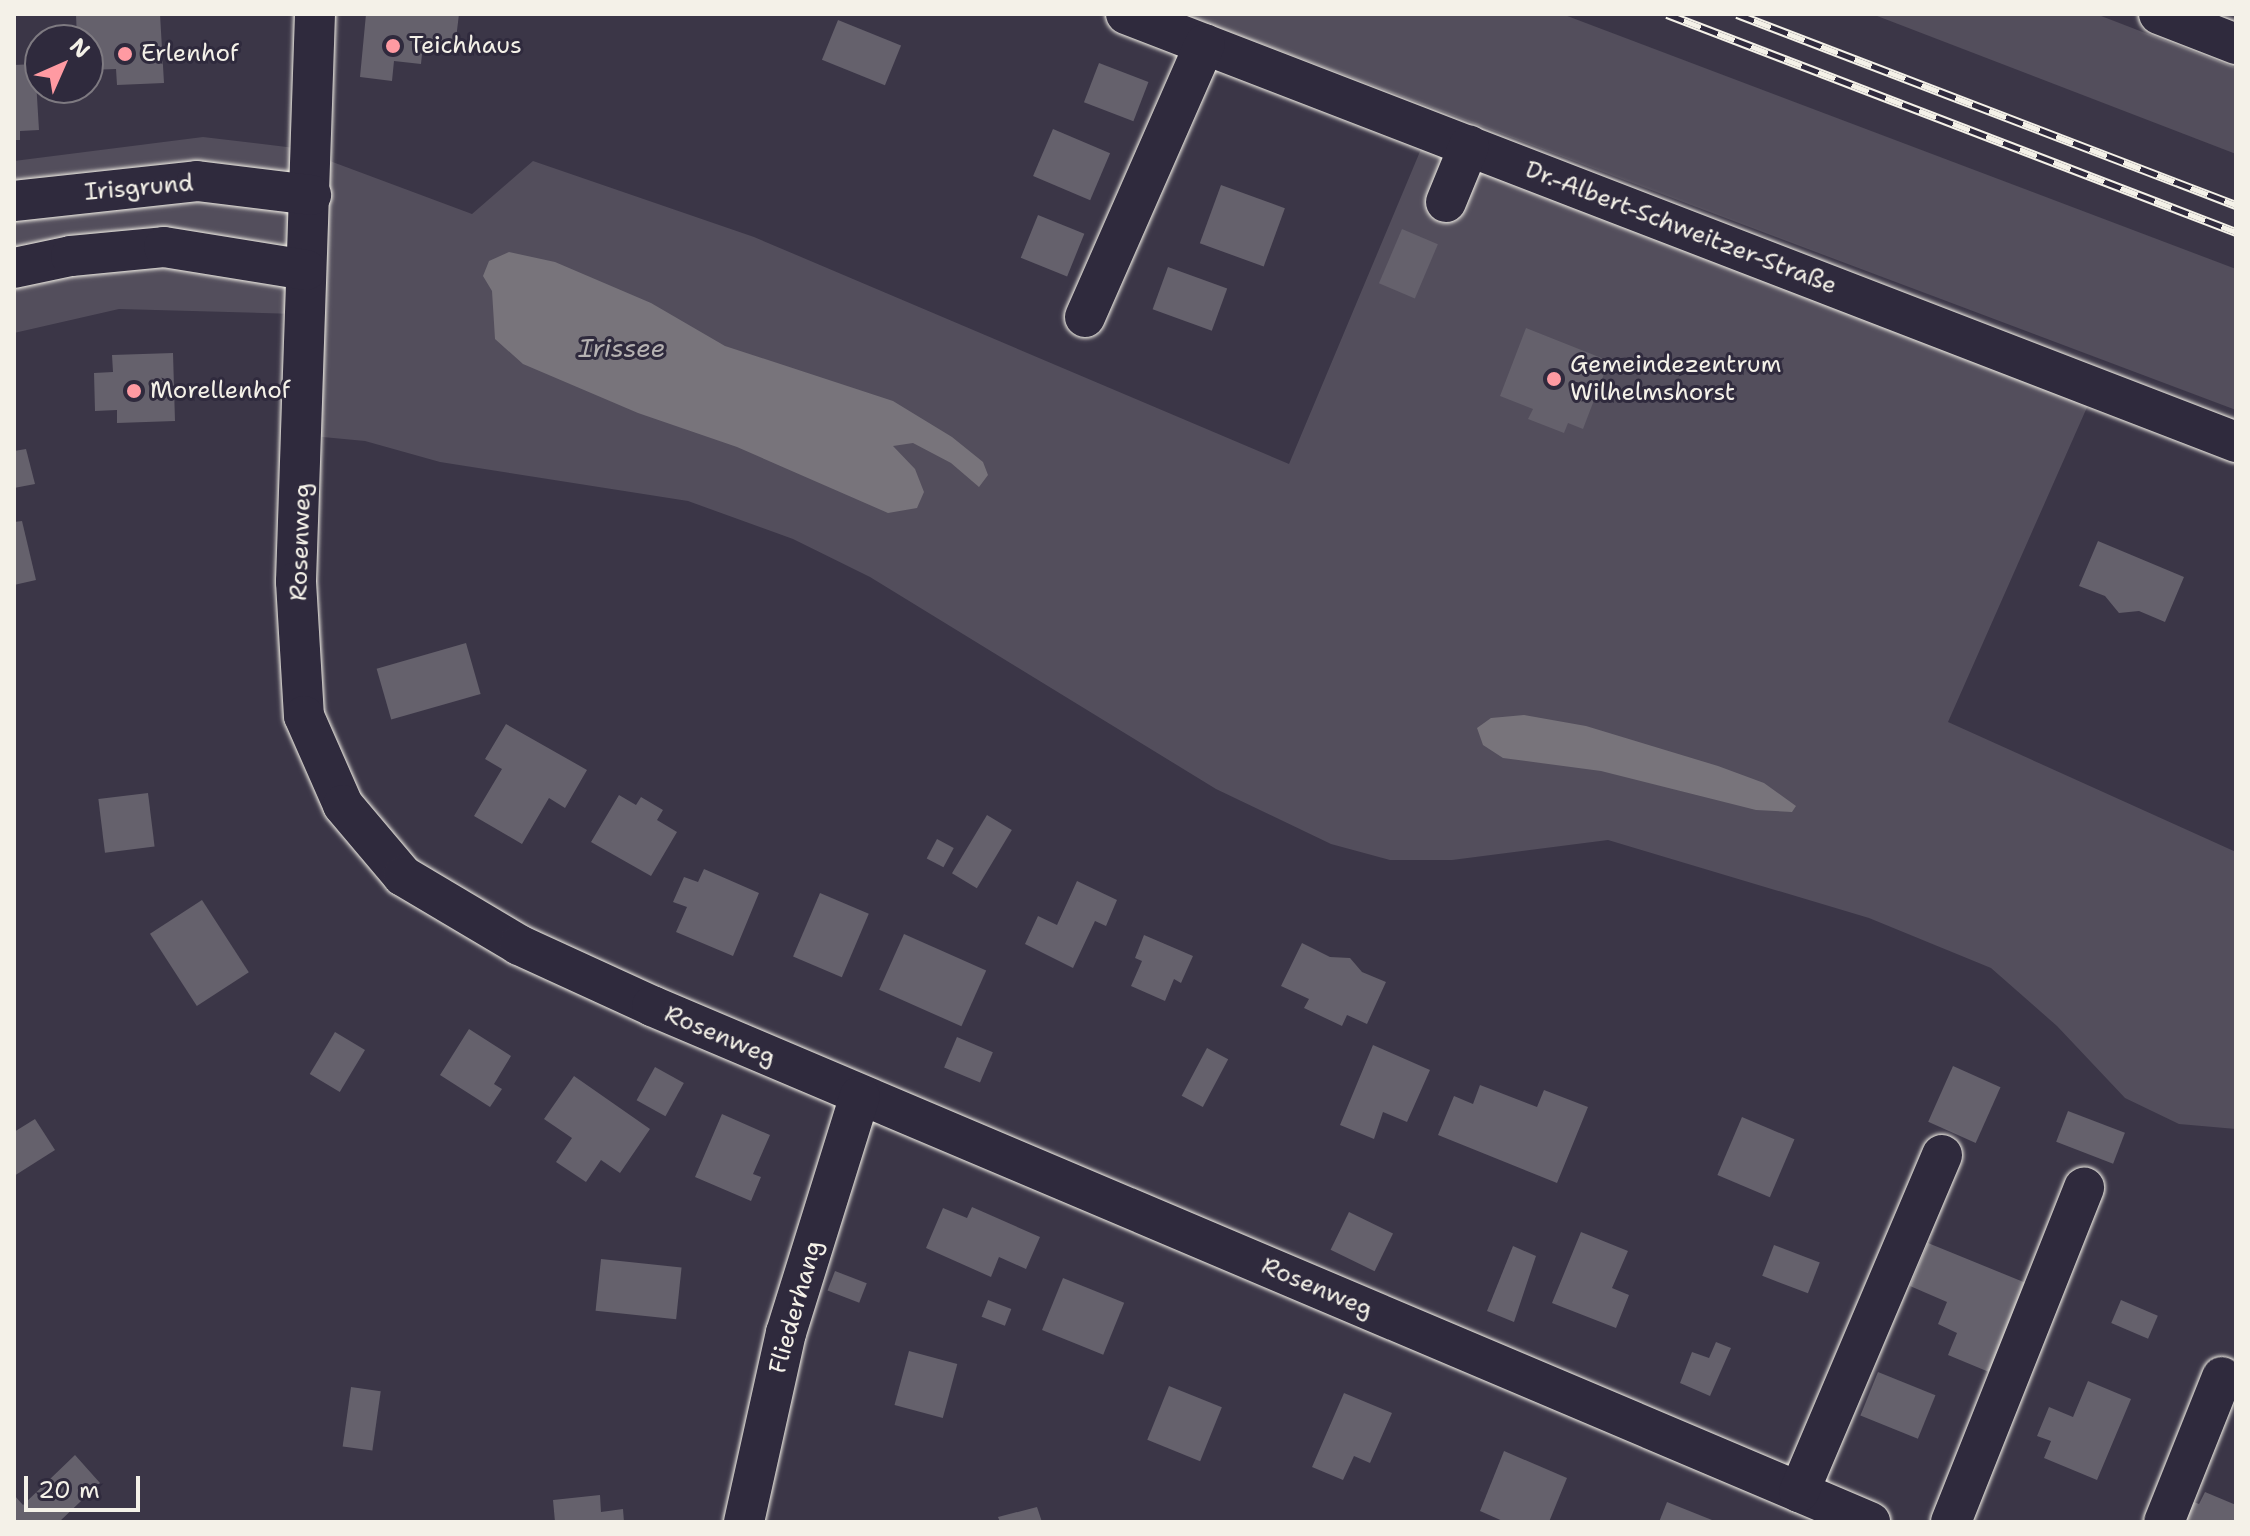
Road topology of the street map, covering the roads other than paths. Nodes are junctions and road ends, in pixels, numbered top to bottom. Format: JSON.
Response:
{"nodes":[{"id":1,"x":315,"y":14,"type":"edge"},
{"id":2,"x":1126,"y":14,"type":"edge"},
{"id":3,"x":2159,"y":14,"type":"edge"},
{"id":4,"x":1205,"y":44,"type":"junction"},
{"id":5,"x":2236,"y":44,"type":"edge"},
{"id":6,"x":1469,"y":146,"type":"junction"},
{"id":7,"x":311,"y":195,"type":"junction"},
{"id":8,"x":14,"y":201,"type":"edge"},
{"id":9,"x":1446,"y":202,"type":"dead end"},
{"id":10,"x":14,"y":268,"type":"edge"},
{"id":11,"x":306,"y":270,"type":"junction"},
{"id":12,"x":1085,"y":317,"type":"dead end"},
{"id":13,"x":2236,"y":442,"type":"edge"},
{"id":14,"x":860,"y":1096,"type":"junction"},
{"id":15,"x":1942,"y":1155,"type":"dead end"},
{"id":16,"x":2084,"y":1188,"type":"dead end"},
{"id":17,"x":2222,"y":1377,"type":"dead end"},
{"id":18,"x":1799,"y":1492,"type":"junction"},
{"id":19,"x":744,"y":1522,"type":"edge"},
{"id":20,"x":1870,"y":1522,"type":"edge"},
{"id":21,"x":1951,"y":1522,"type":"edge"},
{"id":22,"x":2164,"y":1522,"type":"edge"}],
"edges":[{"from":1,"to":7,"type":"street","name":"Rosenweg"},
{"from":2,"to":4,"type":"street","name":"Dr.-Albert-Schweitzer-Straße"},
{"from":3,"to":5,"type":"street"},
{"from":4,"to":6,"type":"street","name":"Dr.-Albert-Schweitzer-Straße"},
{"from":4,"to":12,"type":"street"},
{"from":6,"to":9,"type":"street"},
{"from":6,"to":13,"type":"street","name":"Dr.-Albert-Schweitzer-Straße"},
{"from":7,"to":8,"type":"street","name":"Irisgrund"},
{"from":7,"to":11,"type":"street","name":"Rosenweg"},
{"from":10,"to":11,"type":"street"},
{"from":11,"to":14,"type":"street","name":"Rosenweg"},
{"from":14,"to":18,"type":"street","name":"Rosenweg"},
{"from":14,"to":19,"type":"street","name":"Fliederhang"},
{"from":15,"to":18,"type":"street"},
{"from":16,"to":21,"type":"street"},
{"from":17,"to":22,"type":"street"},
{"from":18,"to":20,"type":"street","name":"Rosenweg"}]}
